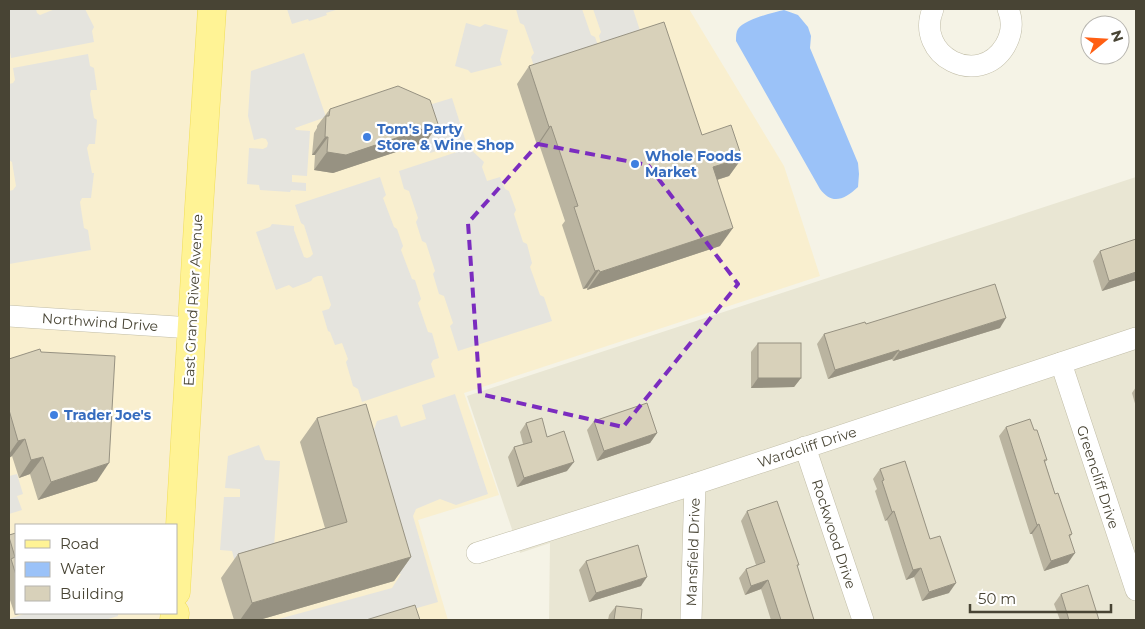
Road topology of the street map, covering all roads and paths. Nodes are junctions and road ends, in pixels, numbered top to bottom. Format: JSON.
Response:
{"nodes":[{"id":1,"x":212,"y":9,"type":"edge"},
{"id":2,"x":933,"y":9,"type":"edge"},
{"id":3,"x":1008,"y":9,"type":"edge"},
{"id":4,"x":9,"y":316,"type":"edge"},
{"id":5,"x":192,"y":328,"type":"junction"},
{"id":6,"x":1136,"y":338,"type":"edge"},
{"id":7,"x":1061,"y":363,"type":"junction"},
{"id":8,"x":805,"y":447,"type":"junction"},
{"id":9,"x":695,"y":484,"type":"junction"},
{"id":10,"x":477,"y":553,"type":"dead end"},
{"id":11,"x":178,"y":559,"type":"edge"},
{"id":12,"x":1136,"y":590,"type":"edge"},
{"id":13,"x":691,"y":620,"type":"edge"},
{"id":14,"x":863,"y":620,"type":"edge"}],
"edges":[{"from":1,"to":5,"type":"main road","name":"East Grand River Avenue"},
{"from":2,"to":3,"type":"street"},
{"from":4,"to":5,"type":"street","name":"Northwind Drive"},
{"from":5,"to":11,"type":"main road","name":"East Grand River Avenue"},
{"from":6,"to":7,"type":"street","name":"Wardcliff Drive"},
{"from":7,"to":8,"type":"street","name":"Wardcliff Drive"},
{"from":7,"to":12,"type":"street","name":"Greencliff Drive"},
{"from":8,"to":9,"type":"street","name":"Wardcliff Drive"},
{"from":8,"to":14,"type":"street","name":"Rockwood Drive"},
{"from":9,"to":10,"type":"street","name":"Wardcliff Drive"},
{"from":9,"to":13,"type":"street","name":"Mansfield Drive"}]}
